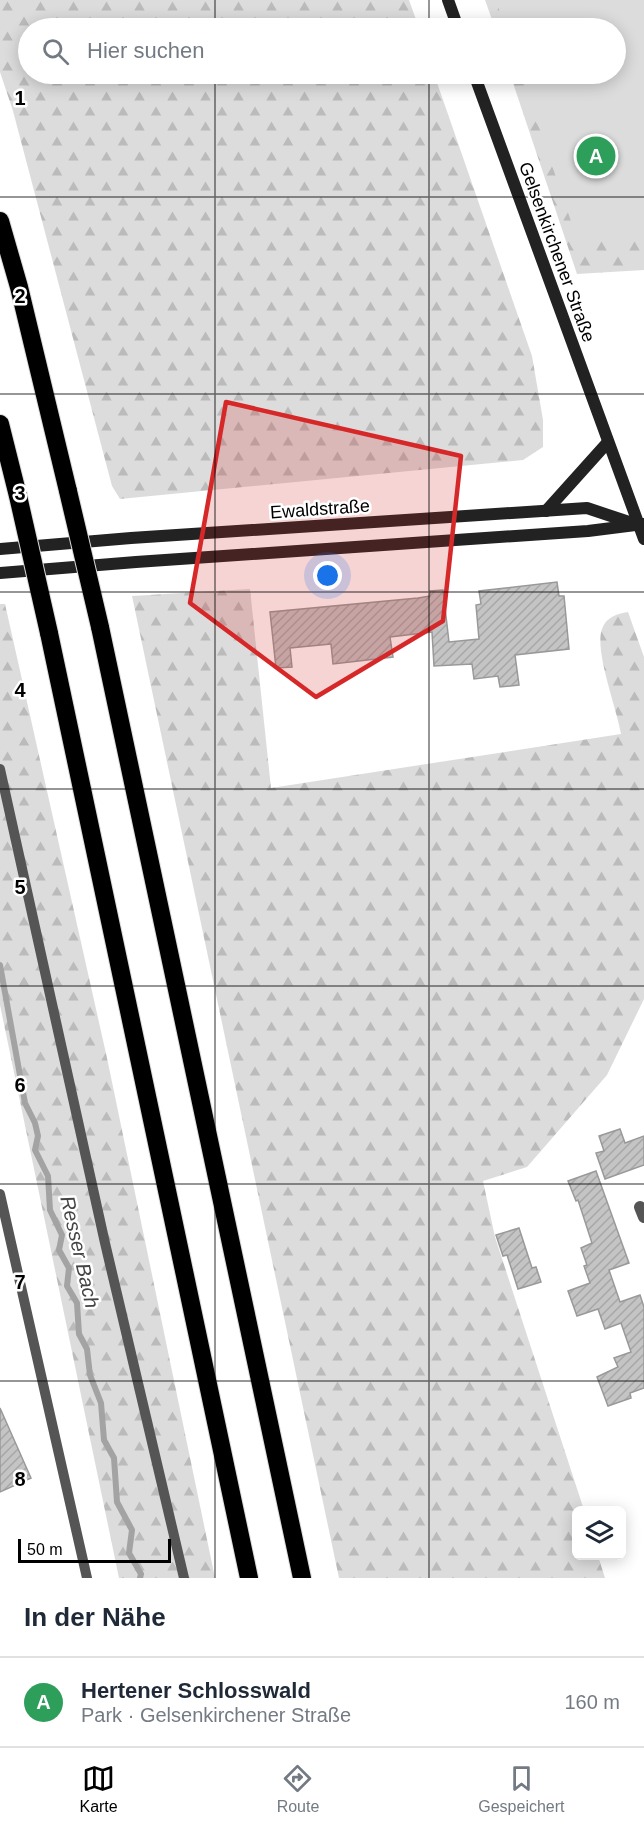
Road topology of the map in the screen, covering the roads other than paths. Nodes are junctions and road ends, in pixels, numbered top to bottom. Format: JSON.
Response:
{"nodes":[{"id":1,"x":448,"y":0,"type":"edge"},
{"id":2,"x":454,"y":18,"type":"edge"},
{"id":3,"x":478,"y":84,"type":"edge"},
{"id":4,"x":0,"y":221,"type":"edge"},
{"id":5,"x":0,"y":424,"type":"edge"},
{"id":6,"x":608,"y":442,"type":"junction"},
{"id":7,"x":546,"y":511,"type":"junction"},
{"id":8,"x":641,"y":525,"type":"edge"},
{"id":9,"x":644,"y":539,"type":"edge"},
{"id":10,"x":0,"y":549,"type":"edge"},
{"id":11,"x":0,"y":573,"type":"edge"},
{"id":12,"x":0,"y":769,"type":"edge"},
{"id":13,"x":0,"y":1194,"type":"edge"},
{"id":14,"x":87,"y":1578,"type":"edge"},
{"id":15,"x":184,"y":1578,"type":"edge"},
{"id":16,"x":249,"y":1578,"type":"edge"},
{"id":17,"x":302,"y":1578,"type":"edge"}],
"edges":[{"from":1,"to":2,"type":"main road"},
{"from":3,"to":6,"type":"main road","name":"Gelsenkirchener Straße"},
{"from":4,"to":17,"type":"highway","bridge":true},
{"from":5,"to":16,"type":"highway","bridge":true},
{"from":6,"to":7,"type":"main road"},
{"from":6,"to":8,"type":"main road","name":"Gelsenkirchener Straße"},
{"from":7,"to":8,"type":"main road","name":"Ewaldstraße"},
{"from":7,"to":10,"type":"main road","name":"Ewaldstraße"},
{"from":8,"to":9,"type":"main road","name":"Gelsenkirchener Straße"},
{"from":8,"to":11,"type":"main road"},
{"from":12,"to":15,"type":"lane"},
{"from":13,"to":14,"type":"lane"}]}
